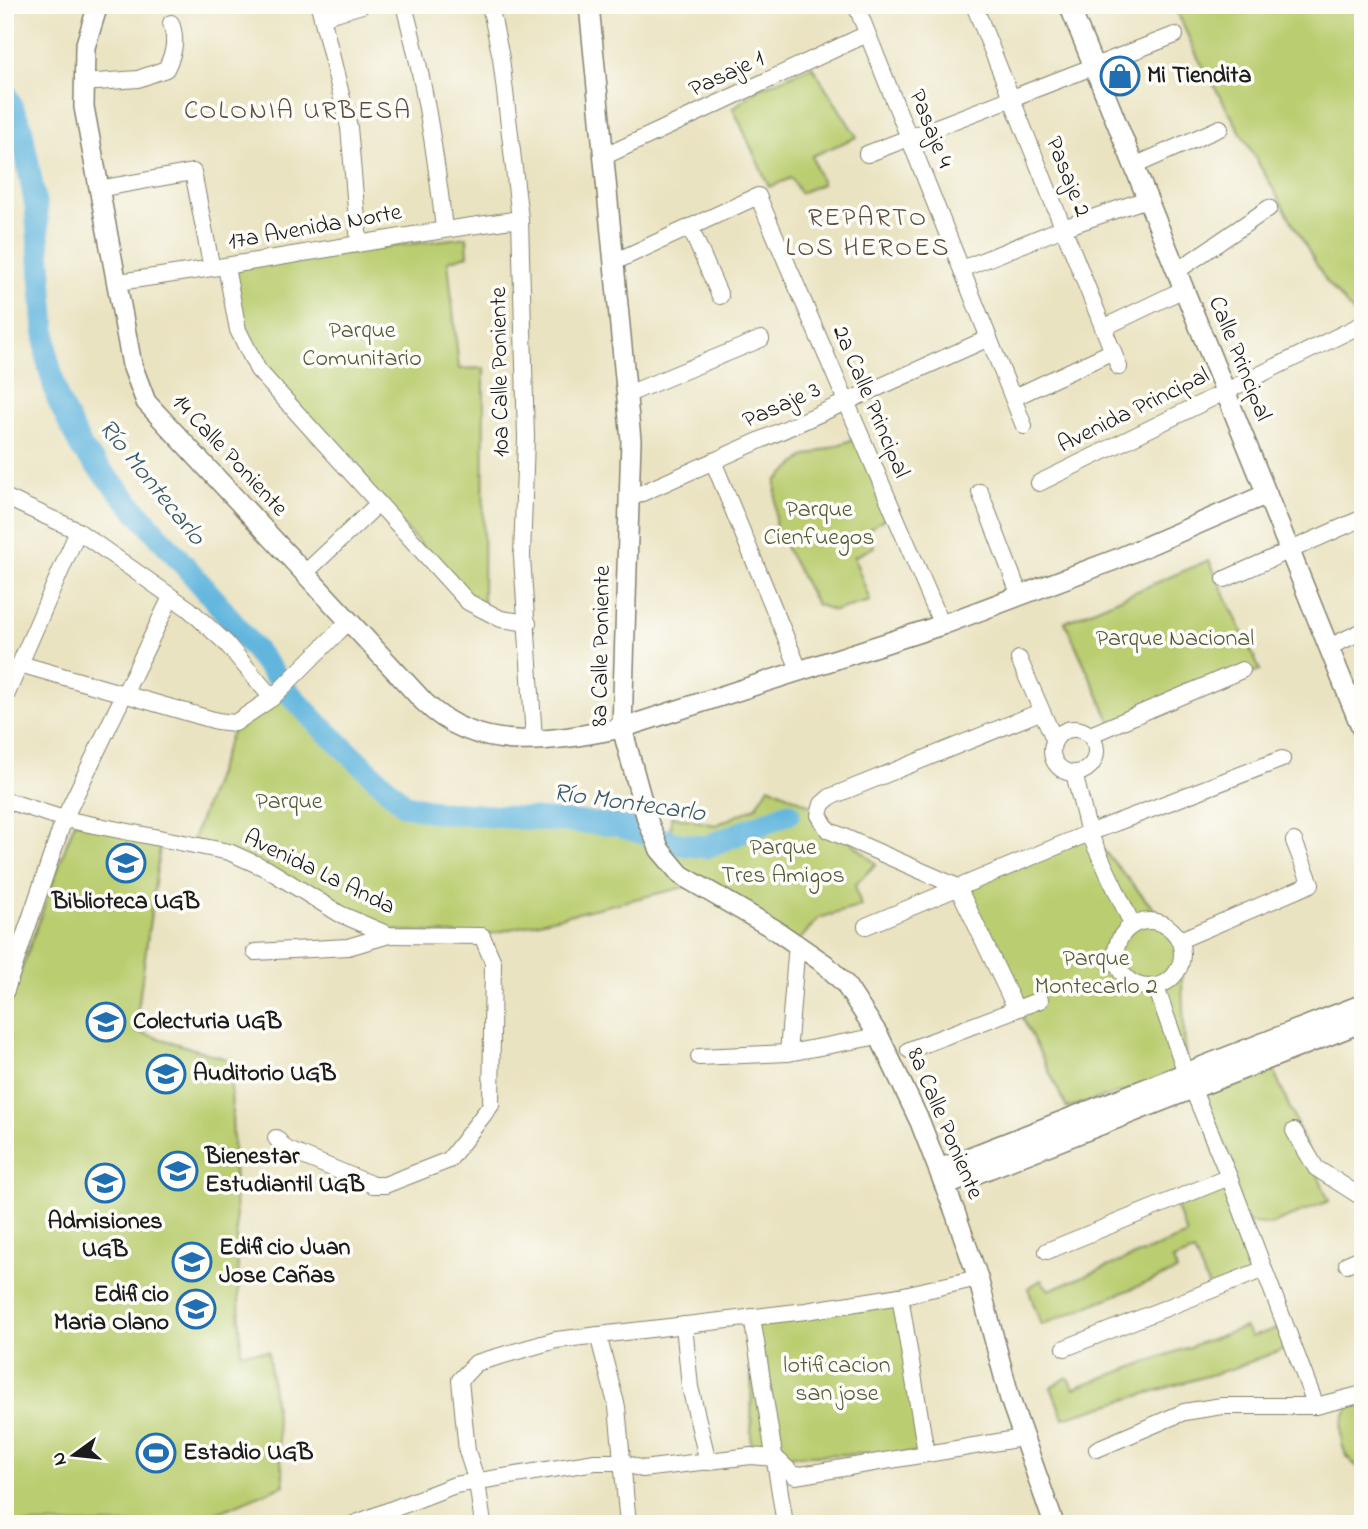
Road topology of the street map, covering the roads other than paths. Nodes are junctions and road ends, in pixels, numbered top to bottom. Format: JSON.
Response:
{"nodes":[{"id":1,"x":98,"y":5,"type":"edge"},
{"id":2,"x":362,"y":5,"type":"edge"},
{"id":3,"x":404,"y":5,"type":"edge"},
{"id":4,"x":490,"y":5,"type":"edge"},
{"id":5,"x":589,"y":5,"type":"edge"},
{"id":6,"x":856,"y":5,"type":"edge"},
{"id":7,"x":974,"y":5,"type":"edge"},
{"id":8,"x":1069,"y":5,"type":"edge"},
{"id":9,"x":320,"y":11,"type":"edge"},
{"id":10,"x":171,"y":23,"type":"dead end"},
{"id":11,"x":867,"y":34,"type":"junction"},
{"id":12,"x":1175,"y":35,"type":"dead end"},
{"id":13,"x":1093,"y":65,"type":"junction"},
{"id":14,"x":83,"y":83,"type":"junction"},
{"id":15,"x":1010,"y":96,"type":"junction"},
{"id":16,"x":1220,"y":128,"type":"dead end"},
{"id":17,"x":908,"y":136,"type":"junction"},
{"id":18,"x":867,"y":154,"type":"dead end"},
{"id":19,"x":605,"y":156,"type":"junction"},
{"id":20,"x":1134,"y":166,"type":"junction"},
{"id":21,"x":98,"y":189,"type":"junction"},
{"id":22,"x":1147,"y":198,"type":"junction"},
{"id":23,"x":1269,"y":208,"type":"dead end"},
{"id":24,"x":520,"y":219,"type":"junction"},
{"id":25,"x":690,"y":227,"type":"junction"},
{"id":26,"x":1063,"y":228,"type":"junction"},
{"id":27,"x":444,"y":229,"type":"junction"},
{"id":28,"x":359,"y":243,"type":"junction"},
{"id":29,"x":210,"y":259,"type":"dead end"},
{"id":30,"x":614,"y":262,"type":"junction"},
{"id":31,"x":226,"y":267,"type":"junction"},
{"id":32,"x":962,"y":270,"type":"junction"},
{"id":33,"x":1180,"y":280,"type":"junction"},
{"id":34,"x":118,"y":282,"type":"junction"},
{"id":35,"x":720,"y":296,"type":"dead end"},
{"id":36,"x":1363,"y":324,"type":"edge"},
{"id":37,"x":1103,"y":328,"type":"junction"},
{"id":38,"x":989,"y":338,"type":"junction"},
{"id":39,"x":761,"y":339,"type":"dead end"},
{"id":40,"x":1225,"y":391,"type":"junction"},
{"id":41,"x":628,"y":394,"type":"junction"},
{"id":42,"x":1013,"y":398,"type":"junction"},
{"id":43,"x":845,"y":402,"type":"junction"},
{"id":44,"x":1024,"y":426,"type":"dead end"},
{"id":45,"x":713,"y":461,"type":"junction"},
{"id":46,"x":1039,"y":483,"type":"dead end"},
{"id":47,"x":980,"y":492,"type":"dead end"},
{"id":48,"x":1267,"y":494,"type":"junction"},
{"id":49,"x":5,"y":498,"type":"edge"},
{"id":50,"x":631,"y":498,"type":"junction"},
{"id":51,"x":378,"y":504,"type":"junction"},
{"id":52,"x":1363,"y":518,"type":"edge"},
{"id":53,"x":78,"y":531,"type":"junction"},
{"id":54,"x":1290,"y":551,"type":"junction"},
{"id":55,"x":305,"y":573,"type":"junction"},
{"id":56,"x":1225,"y":579,"type":"dead end"},
{"id":57,"x":1020,"y":596,"type":"junction"},
{"id":58,"x":171,"y":597,"type":"junction"},
{"id":59,"x":349,"y":621,"type":"junction"},
{"id":60,"x":528,"y":623,"type":"junction"},
{"id":61,"x":942,"y":625,"type":"junction"},
{"id":62,"x":1363,"y":631,"type":"edge"},
{"id":63,"x":1329,"y":648,"type":"junction"},
{"id":64,"x":1019,"y":659,"type":"dead end"},
{"id":65,"x":20,"y":664,"type":"junction"},
{"id":66,"x":1242,"y":670,"type":"dead end"},
{"id":67,"x":800,"y":672,"type":"junction"},
{"id":68,"x":124,"y":694,"type":"junction"},
{"id":69,"x":1356,"y":694,"type":"edge"},
{"id":70,"x":5,"y":698,"type":"edge"},
{"id":71,"x":272,"y":698,"type":"junction"},
{"id":72,"x":1040,"y":712,"type":"junction"},
{"id":73,"x":622,"y":728,"type":"junction"},
{"id":74,"x":1363,"y":732,"type":"edge"},
{"id":75,"x":1090,"y":735,"type":"junction"},
{"id":76,"x":534,"y":739,"type":"junction"},
{"id":77,"x":1054,"y":740,"type":"junction"},
{"id":78,"x":1282,"y":759,"type":"dead end"},
{"id":79,"x":1074,"y":773,"type":"junction"},
{"id":80,"x":5,"y":800,"type":"edge"},
{"id":81,"x":64,"y":819,"type":"junction"},
{"id":82,"x":1089,"y":833,"type":"junction"},
{"id":83,"x":1294,"y":841,"type":"dead end"},
{"id":84,"x":958,"y":887,"type":"junction"},
{"id":85,"x":1132,"y":924,"type":"junction"},
{"id":86,"x":866,"y":926,"type":"dead end"},
{"id":87,"x":389,"y":935,"type":"junction"},
{"id":88,"x":1180,"y":940,"type":"junction"},
{"id":89,"x":797,"y":943,"type":"junction"},
{"id":90,"x":254,"y":952,"type":"dead end"},
{"id":91,"x":1156,"y":987,"type":"junction"},
{"id":92,"x":5,"y":993,"type":"edge"},
{"id":93,"x":1040,"y":999,"type":"dead end"},
{"id":94,"x":1363,"y":1004,"type":"edge"},
{"id":95,"x":1016,"y":1009,"type":"junction"},
{"id":96,"x":1363,"y":1022,"type":"edge"},
{"id":97,"x":1310,"y":1033,"type":"junction"},
{"id":98,"x":879,"y":1036,"type":"junction"},
{"id":99,"x":909,"y":1050,"type":"dead end"},
{"id":100,"x":789,"y":1053,"type":"junction"},
{"id":101,"x":699,"y":1057,"type":"dead end"},
{"id":102,"x":1189,"y":1081,"type":"junction"},
{"id":103,"x":1294,"y":1131,"type":"dead end"},
{"id":104,"x":276,"y":1138,"type":"dead end"},
{"id":105,"x":1229,"y":1177,"type":"junction"},
{"id":106,"x":942,"y":1178,"type":"junction"},
{"id":107,"x":1363,"y":1198,"type":"edge"},
{"id":108,"x":1047,"y":1251,"type":"dead end"},
{"id":109,"x":1363,"y":1257,"type":"edge"},
{"id":110,"x":1347,"y":1264,"type":"dead end"},
{"id":111,"x":1262,"y":1270,"type":"junction"},
{"id":112,"x":978,"y":1278,"type":"junction"},
{"id":113,"x":900,"y":1296,"type":"junction"},
{"id":114,"x":752,"y":1317,"type":"junction"},
{"id":115,"x":684,"y":1325,"type":"junction"},
{"id":116,"x":598,"y":1335,"type":"junction"},
{"id":117,"x":1065,"y":1348,"type":"dead end"},
{"id":118,"x":1363,"y":1394,"type":"edge"},
{"id":119,"x":1316,"y":1406,"type":"junction"},
{"id":120,"x":1023,"y":1438,"type":"junction"},
{"id":121,"x":1097,"y":1449,"type":"dead end"},
{"id":122,"x":926,"y":1453,"type":"junction"},
{"id":123,"x":776,"y":1458,"type":"junction"},
{"id":124,"x":622,"y":1462,"type":"junction"},
{"id":125,"x":708,"y":1462,"type":"junction"},
{"id":126,"x":477,"y":1482,"type":"junction"},
{"id":127,"x":354,"y":1524,"type":"edge"},
{"id":128,"x":483,"y":1524,"type":"edge"},
{"id":129,"x":628,"y":1524,"type":"edge"},
{"id":130,"x":785,"y":1524,"type":"edge"},
{"id":131,"x":1054,"y":1524,"type":"edge"}],
"edges":[{"from":1,"to":14,"type":"street","name":"14 Calle Poniente"},
{"from":2,"to":9,"type":"street"},
{"from":3,"to":27,"type":"street"},
{"from":4,"to":24,"type":"street","name":"10a Calle Poniente"},
{"from":5,"to":19,"type":"street","name":"8a Calle Poniente"},
{"from":6,"to":11,"type":"street","name":"Pasaje 4"},
{"from":7,"to":15,"type":"street","name":"Pasaje 2"},
{"from":8,"to":13,"type":"street","name":"Calle Principal"},
{"from":9,"to":28,"type":"street"},
{"from":10,"to":14,"type":"street"},
{"from":11,"to":17,"type":"street","name":"Pasaje 4"},
{"from":11,"to":19,"type":"street","name":"Pasaje 1"},
{"from":12,"to":13,"type":"street"},
{"from":13,"to":15,"type":"street"},
{"from":13,"to":20,"type":"street","name":"Calle Principal"},
{"from":14,"to":21,"type":"street","name":"14 Calle Poniente"},
{"from":15,"to":17,"type":"street"},
{"from":15,"to":26,"type":"street","name":"Pasaje 2"},
{"from":16,"to":20,"type":"street"},
{"from":17,"to":18,"type":"street"},
{"from":17,"to":32,"type":"street","name":"Pasaje 4"},
{"from":19,"to":30,"type":"street","name":"8a Calle Poniente"},
{"from":20,"to":22,"type":"street","name":"Calle Principal"},
{"from":21,"to":29,"type":"street"},
{"from":21,"to":34,"type":"street","name":"14 Calle Poniente"},
{"from":22,"to":26,"type":"street"},
{"from":22,"to":33,"type":"street","name":"Calle Principal"},
{"from":23,"to":33,"type":"street"},
{"from":24,"to":27,"type":"street","name":"17a Avenida Norte"},
{"from":24,"to":60,"type":"street","name":"10a Calle Poniente"},
{"from":25,"to":30,"type":"street"},
{"from":25,"to":35,"type":"street"},
{"from":25,"to":43,"type":"street","name":"2a Calle Principal"},
{"from":26,"to":32,"type":"street"},
{"from":26,"to":37,"type":"street","name":"Pasaje 2"},
{"from":27,"to":28,"type":"street","name":"17a Avenida Norte"},
{"from":28,"to":31,"type":"street","name":"17a Avenida Norte"},
{"from":30,"to":41,"type":"street","name":"8a Calle Poniente"},
{"from":31,"to":34,"type":"street","name":"17a Avenida Norte"},
{"from":31,"to":51,"type":"street"},
{"from":32,"to":38,"type":"street","name":"Pasaje 4"},
{"from":33,"to":37,"type":"street"},
{"from":33,"to":40,"type":"street","name":"Calle Principal"},
{"from":34,"to":55,"type":"street","name":"14 Calle Poniente"},
{"from":36,"to":40,"type":"street","name":"Avenida Principal"},
{"from":37,"to":42,"type":"street","name":"Pasaje 2"},
{"from":38,"to":42,"type":"street","name":"Pasaje 4"},
{"from":38,"to":43,"type":"street","name":"Pasaje 3"},
{"from":39,"to":41,"type":"street"},
{"from":40,"to":46,"type":"street","name":"Avenida Principal"},
{"from":40,"to":48,"type":"street","name":"Calle Principal"},
{"from":41,"to":50,"type":"street","name":"8a Calle Poniente"},
{"from":42,"to":44,"type":"street","name":"Pasaje 4"},
{"from":43,"to":45,"type":"street","name":"Pasaje 3"},
{"from":43,"to":61,"type":"street","name":"2a Calle Principal"},
{"from":45,"to":50,"type":"street","name":"Pasaje 3"},
{"from":45,"to":67,"type":"street"},
{"from":47,"to":57,"type":"street"},
{"from":48,"to":54,"type":"street","name":"Calle Principal"},
{"from":48,"to":57,"type":"street"},
{"from":49,"to":53,"type":"street"},
{"from":50,"to":73,"type":"street","name":"8a Calle Poniente"},
{"from":51,"to":55,"type":"street"},
{"from":51,"to":60,"type":"street"},
{"from":52,"to":54,"type":"street"},
{"from":53,"to":58,"type":"street"},
{"from":53,"to":65,"type":"street"},
{"from":54,"to":56,"type":"street"},
{"from":54,"to":63,"type":"street","name":"Calle Principal"},
{"from":55,"to":59,"type":"street","name":"14 Calle Poniente"},
{"from":57,"to":61,"type":"street"},
{"from":58,"to":68,"type":"street"},
{"from":58,"to":71,"type":"street"},
{"from":59,"to":71,"type":"street"},
{"from":59,"to":76,"type":"street","name":"14 Calle Poniente"},
{"from":60,"to":76,"type":"street","name":"10a Calle Poniente"},
{"from":61,"to":67,"type":"street"},
{"from":62,"to":63,"type":"street"},
{"from":63,"to":69,"type":"street","name":"Calle Principal"},
{"from":64,"to":72,"type":"street"},
{"from":65,"to":68,"type":"street"},
{"from":65,"to":70,"type":"street"},
{"from":66,"to":75,"type":"street"},
{"from":67,"to":73,"type":"street"},
{"from":68,"to":71,"type":"street"},
{"from":68,"to":81,"type":"street"},
{"from":69,"to":74,"type":"street","name":"Calle Principal"},
{"from":72,"to":77,"type":"street"},
{"from":72,"to":84,"type":"street"},
{"from":73,"to":76,"type":"street"},
{"from":73,"to":89,"type":"street","name":"8a Calle Poniente"},
{"from":75,"to":77,"type":"street"},
{"from":75,"to":79,"type":"street"},
{"from":77,"to":79,"type":"street"},
{"from":78,"to":82,"type":"street"},
{"from":79,"to":82,"type":"street"},
{"from":80,"to":81,"type":"street","name":"Avenida La Anda"},
{"from":81,"to":87,"type":"street","name":"Avenida La Anda"},
{"from":81,"to":92,"type":"street"},
{"from":82,"to":84,"type":"street"},
{"from":82,"to":85,"type":"street"},
{"from":83,"to":88,"type":"street"},
{"from":84,"to":86,"type":"street"},
{"from":84,"to":95,"type":"street"},
{"from":85,"to":88,"type":"street"},
{"from":85,"to":91,"type":"street"},
{"from":87,"to":90,"type":"street"},
{"from":87,"to":104,"type":"street","name":"Avenida La Anda"},
{"from":88,"to":91,"type":"street"},
{"from":89,"to":98,"type":"street","name":"8a Calle Poniente"},
{"from":89,"to":100,"type":"street"},
{"from":91,"to":102,"type":"street"},
{"from":93,"to":95,"type":"street"},
{"from":94,"to":97,"type":"street"},
{"from":95,"to":99,"type":"street"},
{"from":96,"to":97,"type":"street"},
{"from":97,"to":102,"type":"street"},
{"from":98,"to":100,"type":"street"},
{"from":98,"to":106,"type":"street","name":"8a Calle Poniente"},
{"from":100,"to":101,"type":"street"},
{"from":102,"to":105,"type":"street"},
{"from":102,"to":106,"type":"street"},
{"from":103,"to":107,"type":"street"},
{"from":105,"to":108,"type":"street"},
{"from":105,"to":111,"type":"street"},
{"from":106,"to":112,"type":"street","name":"8a Calle Poniente"},
{"from":109,"to":110,"type":"street"},
{"from":111,"to":117,"type":"street"},
{"from":111,"to":119,"type":"street"},
{"from":112,"to":113,"type":"street"},
{"from":112,"to":120,"type":"street","name":"8a Calle Poniente"},
{"from":113,"to":114,"type":"street"},
{"from":113,"to":122,"type":"street"},
{"from":114,"to":115,"type":"street"},
{"from":114,"to":123,"type":"street"},
{"from":115,"to":116,"type":"street"},
{"from":115,"to":125,"type":"street"},
{"from":116,"to":124,"type":"street"},
{"from":116,"to":126,"type":"street"},
{"from":118,"to":119,"type":"street"},
{"from":119,"to":121,"type":"street"},
{"from":120,"to":122,"type":"street"},
{"from":120,"to":131,"type":"street","name":"8a Calle Poniente"},
{"from":122,"to":123,"type":"street"},
{"from":123,"to":125,"type":"street"},
{"from":123,"to":130,"type":"street"},
{"from":124,"to":125,"type":"street"},
{"from":124,"to":126,"type":"street"},
{"from":124,"to":129,"type":"street"},
{"from":126,"to":127,"type":"street"},
{"from":126,"to":128,"type":"street"}]}
